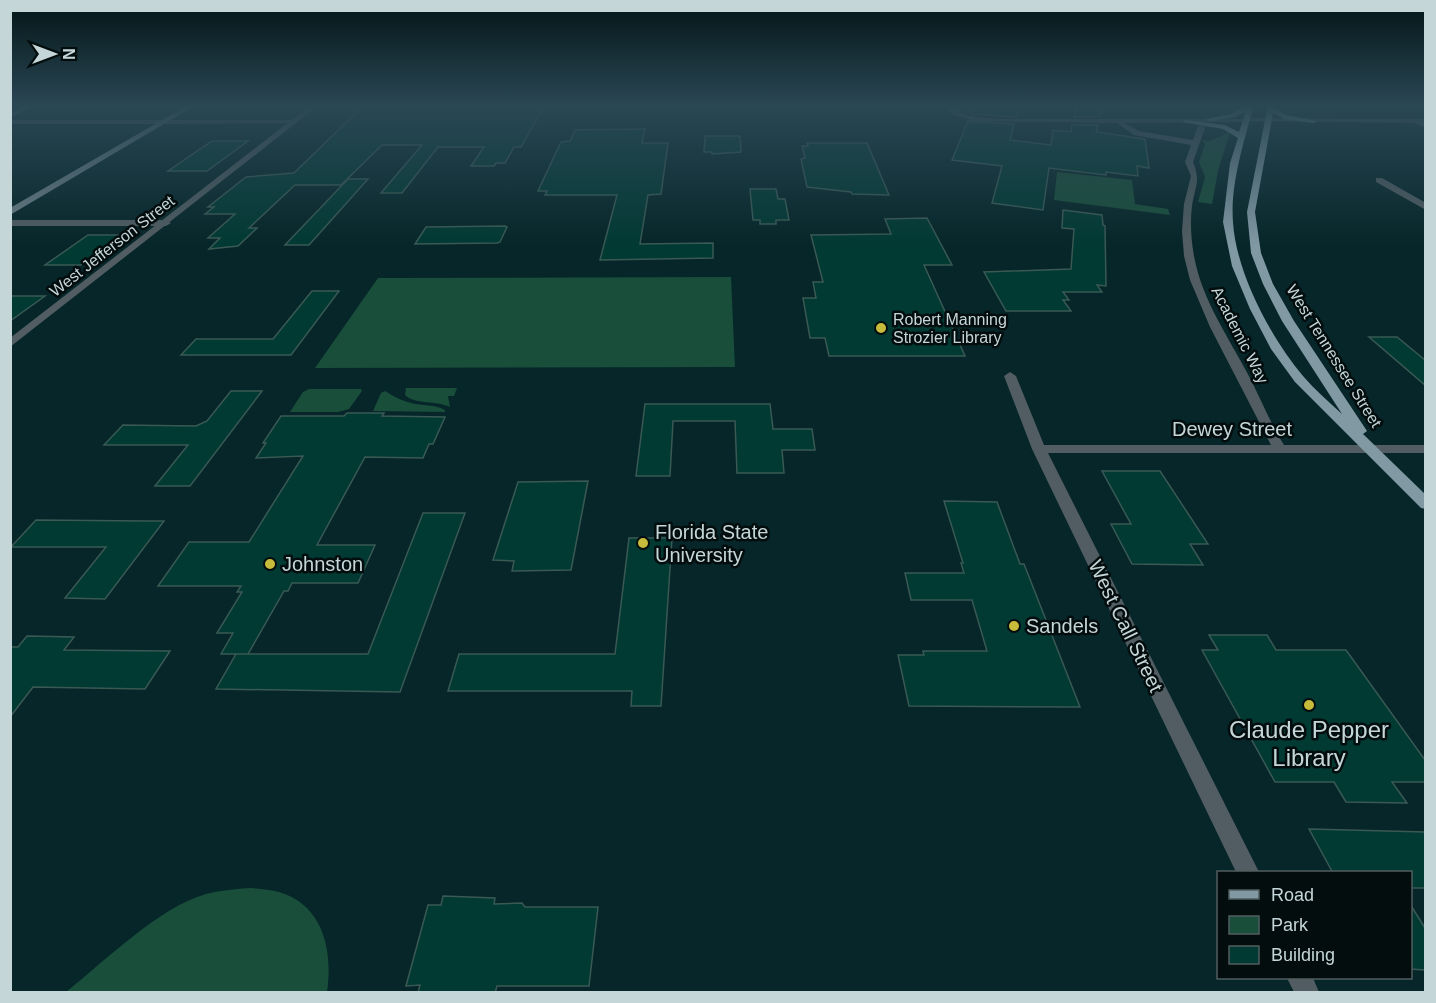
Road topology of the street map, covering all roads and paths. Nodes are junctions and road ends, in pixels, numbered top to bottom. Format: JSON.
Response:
{"nodes":[{"id":1,"x":112,"y":152,"type":"edge"},
{"id":2,"x":257,"y":152,"type":"edge"},
{"id":3,"x":1192,"y":152,"type":"edge"},
{"id":4,"x":1237,"y":152,"type":"edge"},
{"id":5,"x":1262,"y":152,"type":"edge"},
{"id":6,"x":1380,"y":180,"type":"dead end"},
{"id":7,"x":1425,"y":207,"type":"edge"},
{"id":8,"x":10,"y":212,"type":"edge"},
{"id":9,"x":10,"y":223,"type":"edge"},
{"id":10,"x":166,"y":223,"type":"junction"},
{"id":11,"x":10,"y":344,"type":"edge"},
{"id":12,"x":1010,"y":376,"type":"dead end"},
{"id":13,"x":1039,"y":449,"type":"junction"},
{"id":14,"x":1280,"y":449,"type":"junction"},
{"id":15,"x":1371,"y":449,"type":"junction"},
{"id":16,"x":1425,"y":449,"type":"edge"},
{"id":17,"x":1425,"y":504,"type":"edge"},
{"id":18,"x":1247,"y":871,"type":"edge"},
{"id":19,"x":1300,"y":979,"type":"edge"},
{"id":20,"x":1307,"y":993,"type":"edge"}],
"edges":[{"from":1,"to":8,"type":"main road"},
{"from":2,"to":10,"type":"street","name":"West Jefferson Street"},
{"from":3,"to":14,"type":"street","name":"Academic Way"},
{"from":4,"to":15,"type":"main road","name":"West Tennessee Street"},
{"from":5,"to":15,"type":"main road","name":"West Tennessee Street"},
{"from":6,"to":7,"type":"street"},
{"from":9,"to":10,"type":"street"},
{"from":10,"to":11,"type":"street","name":"West Jefferson Street"},
{"from":12,"to":13,"type":"street","name":"West Call Street"},
{"from":13,"to":14,"type":"street","name":"Dewey Street"},
{"from":13,"to":18,"type":"street","name":"West Call Street"},
{"from":14,"to":15,"type":"street","name":"Dewey Street"},
{"from":15,"to":16,"type":"street","name":"Dewey Street"},
{"from":15,"to":17,"type":"main road","name":"West Tennessee Street"},
{"from":19,"to":20,"type":"street"}]}
